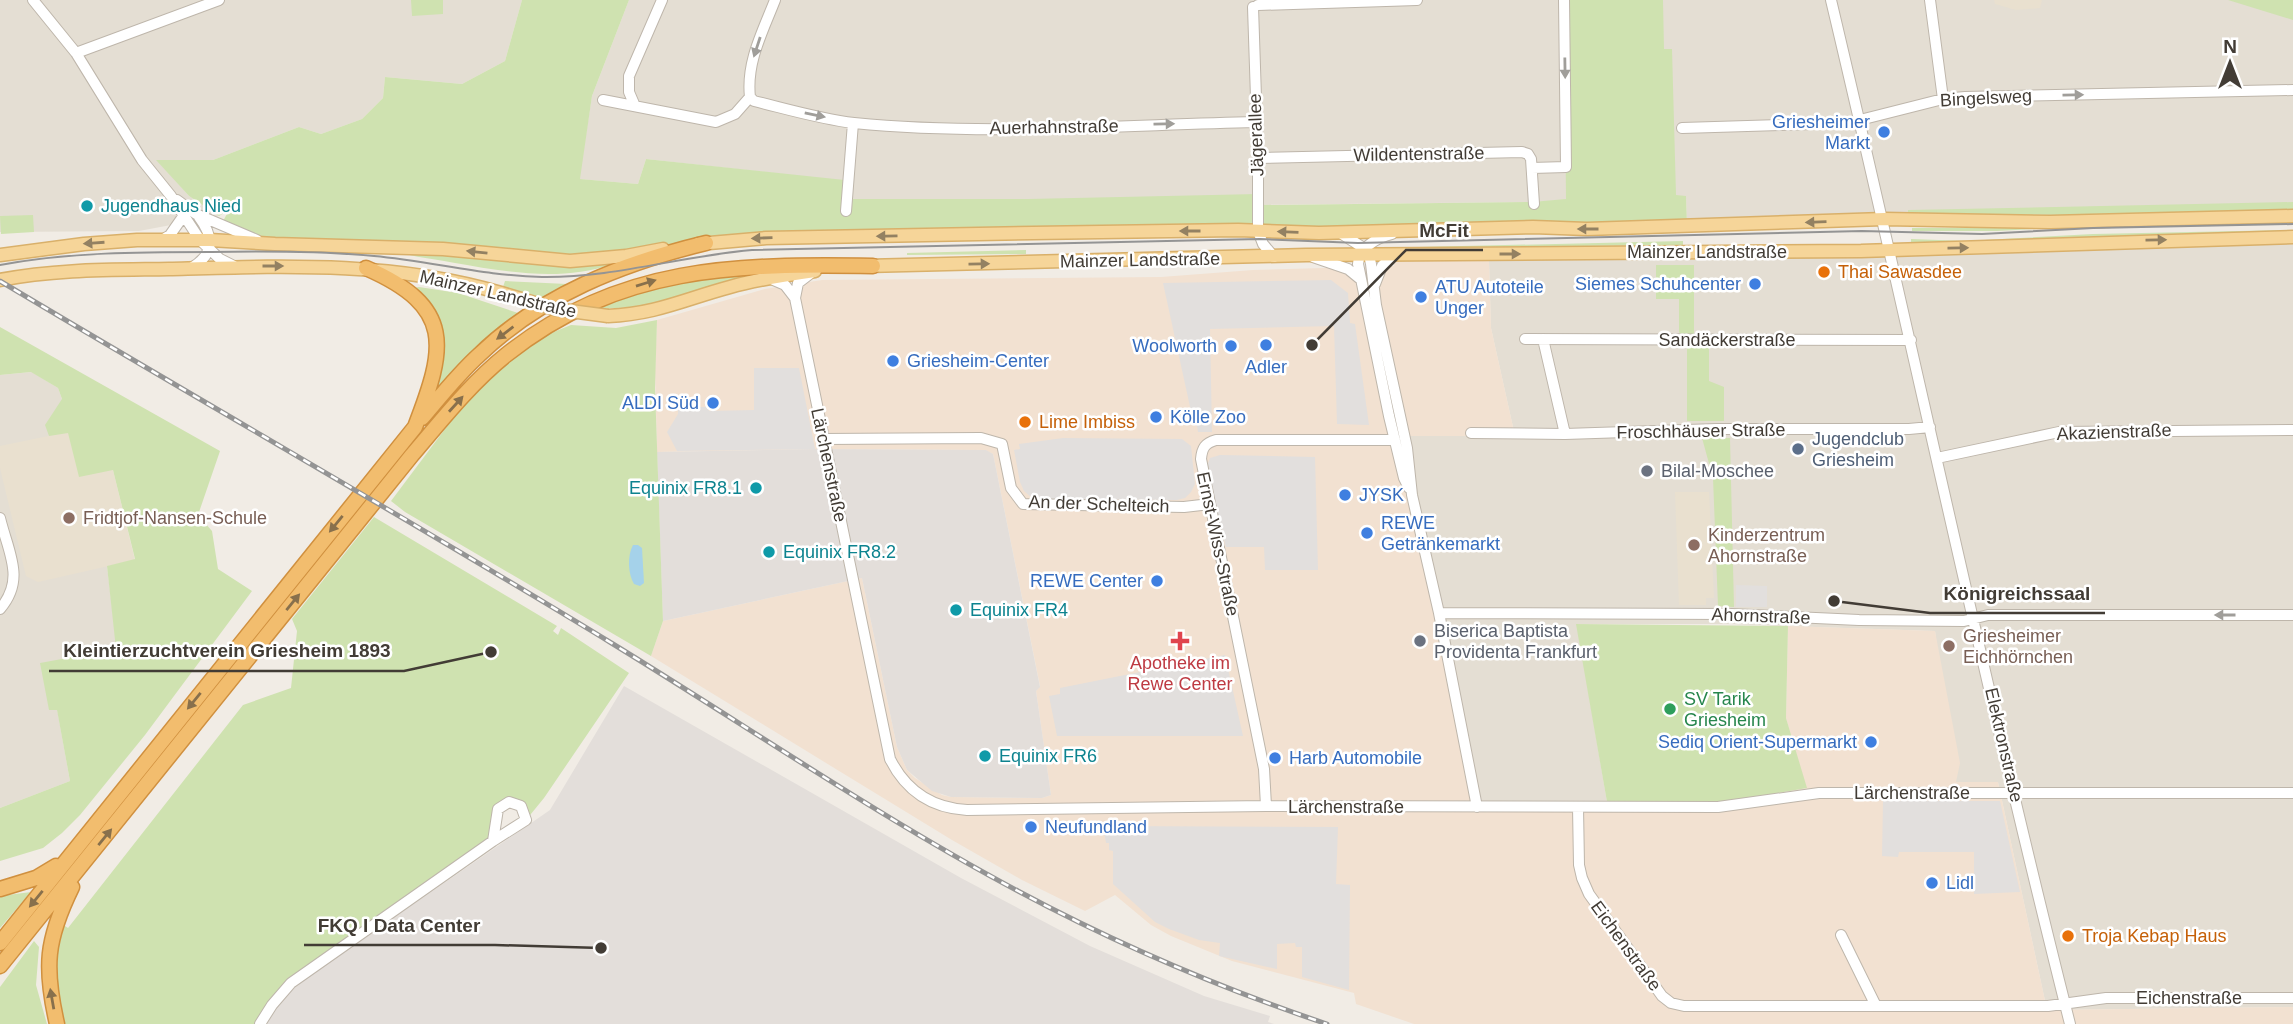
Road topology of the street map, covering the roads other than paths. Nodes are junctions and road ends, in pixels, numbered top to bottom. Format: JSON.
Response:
{"nodes":[{"id":1,"x":33,"y":0,"type":"edge"},
{"id":2,"x":219,"y":0,"type":"edge"},
{"id":3,"x":662,"y":0,"type":"edge"},
{"id":4,"x":775,"y":0,"type":"edge"},
{"id":5,"x":1417,"y":0,"type":"edge"},
{"id":6,"x":1564,"y":0,"type":"edge"},
{"id":7,"x":1831,"y":0,"type":"edge"},
{"id":8,"x":1930,"y":0,"type":"edge"},
{"id":9,"x":1242,"y":1,"type":"edge"},
{"id":10,"x":1257,"y":4,"type":"edge"},
{"id":11,"x":76,"y":53,"type":"junction"},
{"id":12,"x":2293,"y":90,"type":"edge"},
{"id":13,"x":750,"y":97,"type":"junction"},
{"id":14,"x":1942,"y":99,"type":"junction"},
{"id":15,"x":603,"y":100,"type":"dead end"},
{"id":16,"x":635,"y":106,"type":"junction"},
{"id":17,"x":1860,"y":120,"type":"junction"},
{"id":18,"x":853,"y":122,"type":"junction"},
{"id":19,"x":1255,"y":122,"type":"junction"},
{"id":20,"x":1682,"y":128,"type":"dead end"},
{"id":21,"x":1258,"y":158,"type":"junction"},
{"id":22,"x":1532,"y":168,"type":"junction"},
{"id":23,"x":171,"y":196,"type":"junction"},
{"id":24,"x":1534,"y":204,"type":"dead end"},
{"id":25,"x":846,"y":211,"type":"dead end"},
{"id":26,"x":196,"y":214,"type":"junction"},
{"id":27,"x":184,"y":215,"type":"junction"},
{"id":28,"x":2293,"y":216,"type":"edge"},
{"id":29,"x":1884,"y":219,"type":"junction"},
{"id":30,"x":1410,"y":229,"type":"junction"},
{"id":31,"x":1258,"y":231,"type":"junction"},
{"id":32,"x":1339,"y":232,"type":"junction"},
{"id":33,"x":2293,"y":237,"type":"edge"},
{"id":34,"x":162,"y":240,"type":"junction"},
{"id":35,"x":206,"y":243,"type":"junction"},
{"id":36,"x":706,"y":243,"type":"junction"},
{"id":37,"x":275,"y":244,"type":"junction"},
{"id":38,"x":1890,"y":250,"type":"junction"},
{"id":39,"x":1364,"y":253,"type":"junction"},
{"id":40,"x":1395,"y":254,"type":"junction"},
{"id":41,"x":0,"y":255,"type":"edge"},
{"id":42,"x":1306,"y":255,"type":"junction"},
{"id":43,"x":1274,"y":257,"type":"junction"},
{"id":44,"x":235,"y":266,"type":"junction"},
{"id":45,"x":873,"y":266,"type":"junction"},
{"id":46,"x":189,"y":268,"type":"junction"},
{"id":47,"x":366,"y":268,"type":"junction"},
{"id":48,"x":826,"y":269,"type":"junction"},
{"id":49,"x":767,"y":278,"type":"junction"},
{"id":50,"x":1360,"y":278,"type":"junction"},
{"id":51,"x":0,"y":280,"type":"edge"},
{"id":52,"x":1373,"y":288,"type":"junction"},
{"id":53,"x":795,"y":298,"type":"junction"},
{"id":54,"x":1525,"y":339,"type":"dead end"},
{"id":55,"x":1544,"y":339,"type":"junction"},
{"id":56,"x":1911,"y":340,"type":"junction"},
{"id":57,"x":1390,"y":418,"type":"junction"},
{"id":58,"x":1403,"y":427,"type":"junction"},
{"id":59,"x":1930,"y":427,"type":"junction"},
{"id":60,"x":2293,"y":430,"type":"edge"},
{"id":61,"x":1471,"y":433,"type":"dead end"},
{"id":62,"x":1565,"y":434,"type":"junction"},
{"id":63,"x":823,"y":439,"type":"junction"},
{"id":64,"x":1381,"y":439,"type":"junction"},
{"id":65,"x":1395,"y":440,"type":"junction"},
{"id":66,"x":1937,"y":458,"type":"junction"},
{"id":67,"x":379,"y":471,"type":"junction"},
{"id":68,"x":1412,"y":495,"type":"junction"},
{"id":69,"x":1210,"y":503,"type":"junction"},
{"id":70,"x":0,"y":518,"type":"edge"},
{"id":71,"x":0,"y":609,"type":"edge"},
{"id":72,"x":1439,"y":613,"type":"junction"},
{"id":73,"x":2293,"y":615,"type":"edge"},
{"id":74,"x":1974,"y":619,"type":"junction"},
{"id":75,"x":2015,"y":793,"type":"junction"},
{"id":76,"x":2293,"y":793,"type":"edge"},
{"id":77,"x":1266,"y":806,"type":"junction"},
{"id":78,"x":1477,"y":807,"type":"junction"},
{"id":79,"x":1578,"y":807,"type":"junction"},
{"id":80,"x":493,"y":841,"type":"dead end"},
{"id":81,"x":71,"y":855,"type":"junction"},
{"id":82,"x":85,"y":862,"type":"junction"},
{"id":83,"x":4,"y":889,"type":"edge"},
{"id":84,"x":1841,"y":935,"type":"dead end"},
{"id":85,"x":0,"y":943,"type":"edge"},
{"id":86,"x":0,"y":966,"type":"edge"},
{"id":87,"x":2293,"y":998,"type":"edge"},
{"id":88,"x":2065,"y":1003,"type":"junction"},
{"id":89,"x":1876,"y":1006,"type":"junction"},
{"id":90,"x":57,"y":1024,"type":"edge"},
{"id":91,"x":260,"y":1024,"type":"edge"},
{"id":92,"x":2070,"y":1024,"type":"edge"}],
"edges":[{"from":1,"to":11,"type":"street"},
{"from":2,"to":11,"type":"street"},
{"from":3,"to":16,"type":"street"},
{"from":4,"to":13,"type":"street","one_way":true},
{"from":5,"to":10,"type":"street"},
{"from":6,"to":22,"type":"street","one_way":true},
{"from":7,"to":17,"type":"street","name":"Elektronstraße"},
{"from":8,"to":14,"type":"street"},
{"from":9,"to":10,"type":"street"},
{"from":10,"to":19,"type":"street","name":"Jägerallee"},
{"from":11,"to":23,"type":"street"},
{"from":14,"to":12,"type":"street","name":"Bingelsweg","one_way":true},
{"from":13,"to":16,"type":"street"},
{"from":13,"to":18,"type":"street","name":"Auerhahnstraße","one_way":true},
{"from":14,"to":17,"type":"street","name":"Bingelsweg"},
{"from":15,"to":16,"type":"street"},
{"from":17,"to":20,"type":"street","name":"Bingelsweg"},
{"from":17,"to":29,"type":"street","name":"Elektronstraße"},
{"from":18,"to":19,"type":"street","name":"Auerhahnstraße","one_way":true},
{"from":18,"to":25,"type":"street"},
{"from":19,"to":21,"type":"street","name":"Jägerallee"},
{"from":21,"to":22,"type":"street","name":"Wildentenstraße"},
{"from":21,"to":31,"type":"street","name":"Jägerallee"},
{"from":22,"to":24,"type":"street"},
{"from":23,"to":26,"type":"street"},
{"from":23,"to":27,"type":"street"},
{"from":26,"to":35,"type":"street"},
{"from":26,"to":37,"type":"street"},
{"from":27,"to":34,"type":"street"},
{"from":27,"to":35,"type":"street"},
{"from":28,"to":29,"type":"main road","name":"Mainzer Landstraße"},
{"from":29,"to":30,"type":"main road","name":"Mainzer Landstraße","one_way":true},
{"from":29,"to":38,"type":"street","name":"Elektronstraße"},
{"from":30,"to":32,"type":"main road","name":"Mainzer Landstraße"},
{"from":30,"to":39,"type":"street"},
{"from":32,"to":31,"type":"main road","name":"Mainzer Landstraße","one_way":true},
{"from":31,"to":36,"type":"main road","name":"Mainzer Landstraße","one_way":true},
{"from":31,"to":43,"type":"street"},
{"from":32,"to":39,"type":"street"},
{"from":38,"to":33,"type":"main road","name":"Mainzer Landstraße","one_way":true},
{"from":34,"to":35,"type":"main road","name":"Mainzer Landstraße"},
{"from":34,"to":41,"type":"main road","name":"Mainzer Landstraße","one_way":true},
{"from":35,"to":37,"type":"main road","name":"Mainzer Landstraße"},
{"from":35,"to":44,"type":"street"},
{"from":35,"to":46,"type":"street"},
{"from":36,"to":37,"type":"main road","name":"Mainzer Landstraße","one_way":true},
{"from":36,"to":67,"type":"highway","one_way":true},
{"from":40,"to":38,"type":"main road","name":"Mainzer Landstraße","one_way":true},
{"from":38,"to":56,"type":"street","name":"Elektronstraße"},
{"from":39,"to":40,"type":"main road","name":"Mainzer Landstraße"},
{"from":39,"to":42,"type":"main road","name":"Mainzer Landstraße"},
{"from":39,"to":50,"type":"street"},
{"from":39,"to":52,"type":"street"},
{"from":40,"to":52,"type":"street"},
{"from":42,"to":43,"type":"main road","name":"Mainzer Landstraße"},
{"from":42,"to":50,"type":"street"},
{"from":45,"to":43,"type":"main road","name":"Mainzer Landstraße","one_way":true},
{"from":44,"to":46,"type":"main road","name":"Mainzer Landstraße"},
{"from":44,"to":47,"type":"main road","name":"Mainzer Landstraße","one_way":true},
{"from":45,"to":48,"type":"main road","name":"Mainzer Landstraße"},
{"from":82,"to":45,"type":"highway","one_way":true},
{"from":46,"to":51,"type":"main road","name":"Mainzer Landstraße"},
{"from":47,"to":49,"type":"main road","name":"Mainzer Landstraße","bridge":true},
{"from":47,"to":67,"type":"highway"},
{"from":48,"to":49,"type":"main road","name":"Mainzer Landstraße"},
{"from":48,"to":53,"type":"street"},
{"from":49,"to":53,"type":"street"},
{"from":50,"to":57,"type":"street"},
{"from":52,"to":58,"type":"street"},
{"from":53,"to":63,"type":"street","name":"Lärchenstraße"},
{"from":54,"to":55,"type":"street","name":"Sandäckerstraße"},
{"from":55,"to":56,"type":"street","name":"Sandäckerstraße"},
{"from":55,"to":62,"type":"street"},
{"from":56,"to":59,"type":"street","name":"Elektronstraße"},
{"from":57,"to":64,"type":"street"},
{"from":57,"to":65,"type":"street"},
{"from":58,"to":65,"type":"street"},
{"from":58,"to":68,"type":"street"},
{"from":59,"to":62,"type":"street","name":"Froschhäuser Straße"},
{"from":59,"to":66,"type":"street","name":"Elektronstraße"},
{"from":60,"to":66,"type":"street","name":"Akazienstraße"},
{"from":61,"to":62,"type":"street","name":"Froschhäuser Straße"},
{"from":63,"to":69,"type":"street","name":"An der Schelteich"},
{"from":63,"to":77,"type":"street","name":"Lärchenstraße"},
{"from":64,"to":65,"type":"street","name":"Ernst-Wiss-Straße"},
{"from":64,"to":69,"type":"street","name":"Ernst-Wiss-Straße"},
{"from":65,"to":68,"type":"street"},
{"from":66,"to":74,"type":"street","name":"Elektronstraße"},
{"from":67,"to":81,"type":"highway","one_way":true},
{"from":68,"to":72,"type":"street"},
{"from":69,"to":77,"type":"street","name":"Ernst-Wiss-Straße"},
{"from":70,"to":71,"type":"street"},
{"from":72,"to":74,"type":"street","name":"Ahornstraße"},
{"from":72,"to":78,"type":"street"},
{"from":73,"to":74,"type":"street","name":"Ahornstraße","one_way":true},
{"from":74,"to":75,"type":"street","name":"Elektronstraße"},
{"from":75,"to":76,"type":"street","name":"Lärchenstraße"},
{"from":75,"to":79,"type":"street","name":"Lärchenstraße"},
{"from":75,"to":88,"type":"street","name":"Elektronstraße"},
{"from":77,"to":78,"type":"street","name":"Lärchenstraße"},
{"from":78,"to":79,"type":"street","name":"Lärchenstraße"},
{"from":79,"to":89,"type":"street","name":"Eichenstraße"},
{"from":80,"to":91,"type":"street"},
{"from":81,"to":83,"type":"highway"},
{"from":81,"to":85,"type":"highway","one_way":true},
{"from":82,"to":86,"type":"highway"},
{"from":90,"to":82,"type":"highway","one_way":true},
{"from":84,"to":89,"type":"street"},
{"from":87,"to":88,"type":"street","name":"Eichenstraße"},
{"from":88,"to":89,"type":"street","name":"Eichenstraße"},
{"from":88,"to":92,"type":"street","name":"Elektronstraße"}]}
